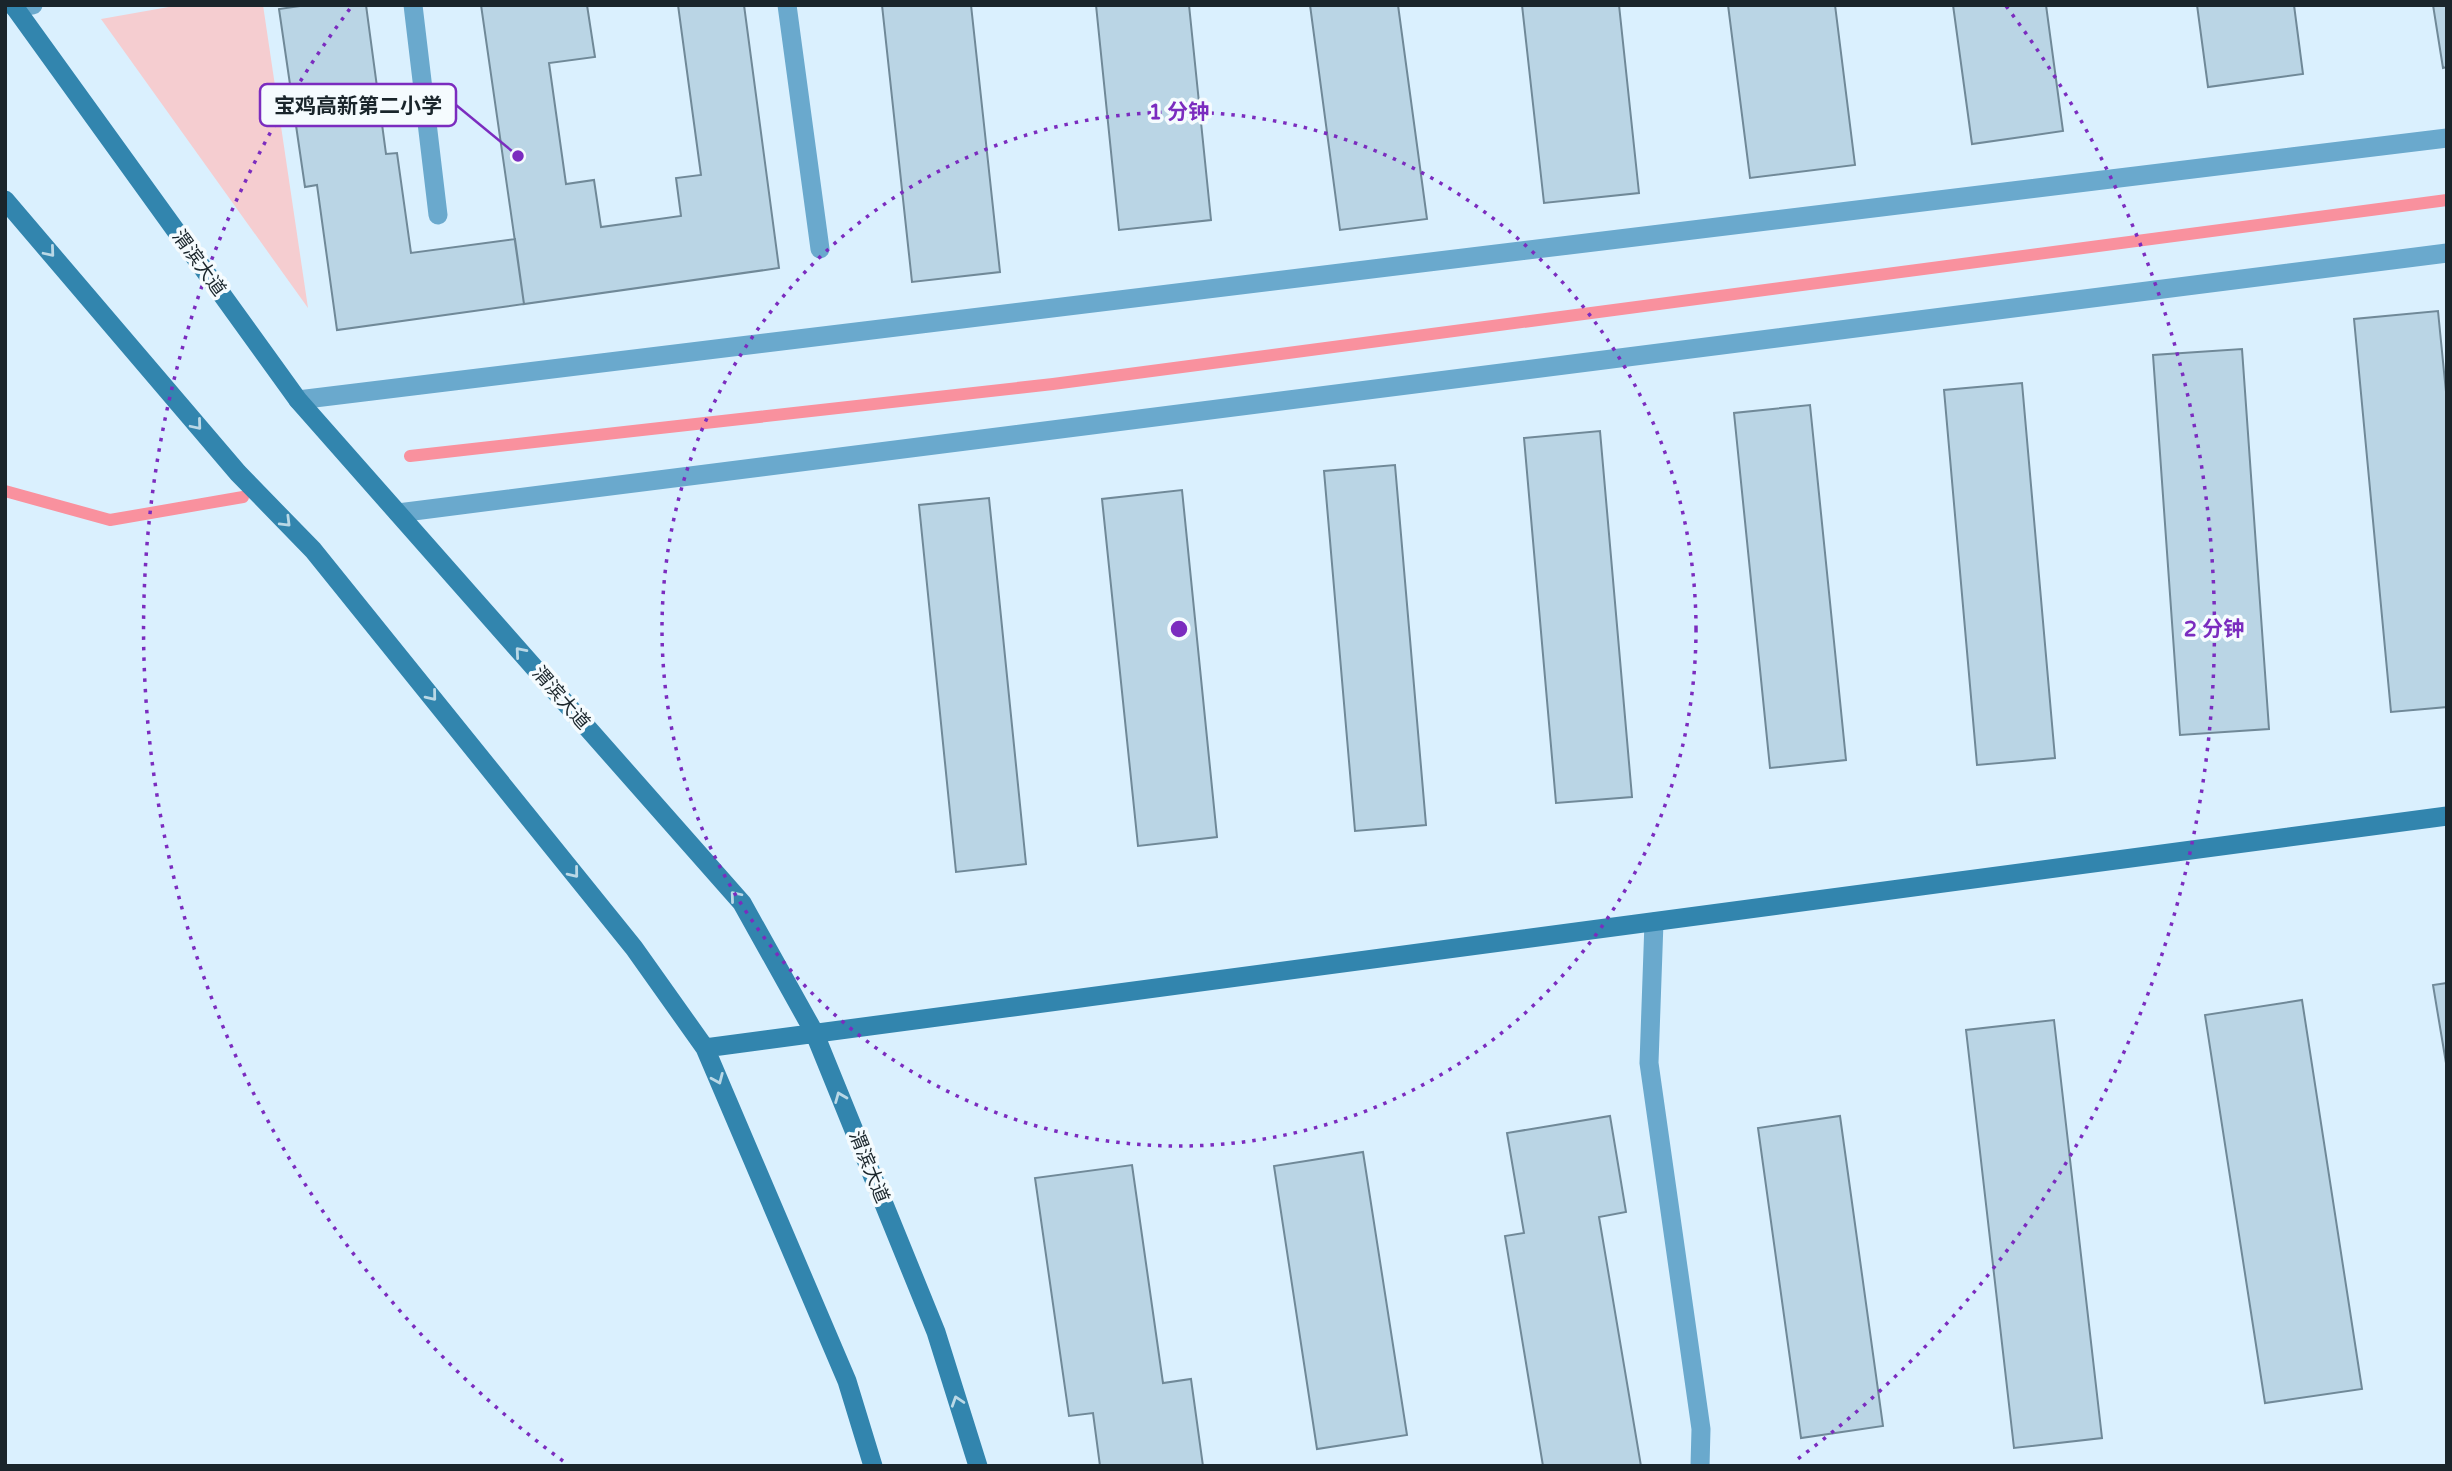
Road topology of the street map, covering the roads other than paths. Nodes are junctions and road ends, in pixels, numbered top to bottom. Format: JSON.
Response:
{"nodes":[{"id":1,"x":412,"y":5,"type":"edge"},
{"id":2,"x":787,"y":5,"type":"edge"},
{"id":3,"x":20,"y":6,"type":"edge"},
{"id":4,"x":2447,"y":138,"type":"edge"},
{"id":5,"x":5,"y":200,"type":"edge"},
{"id":6,"x":438,"y":215,"type":"dead end"},
{"id":7,"x":820,"y":249,"type":"dead end"},
{"id":8,"x":2447,"y":253,"type":"edge"},
{"id":9,"x":298,"y":400,"type":"junction"},
{"id":10,"x":398,"y":513,"type":"junction"},
{"id":11,"x":2447,"y":816,"type":"edge"},
{"id":12,"x":1654,"y":922,"type":"junction"},
{"id":13,"x":814,"y":1032,"type":"junction"},
{"id":14,"x":705,"y":1048,"type":"junction"},
{"id":15,"x":873,"y":1466,"type":"edge"},
{"id":16,"x":978,"y":1466,"type":"edge"},
{"id":17,"x":1700,"y":1466,"type":"edge"}],
"edges":[{"from":1,"to":6,"type":"street"},
{"from":2,"to":7,"type":"street"},
{"from":3,"to":9,"type":"main road","name":"渭滨大道"},
{"from":4,"to":9,"type":"street"},
{"from":5,"to":14,"type":"main road","one_way":true},
{"from":8,"to":10,"type":"street"},
{"from":9,"to":10,"type":"main road","name":"渭滨大道"},
{"from":13,"to":10,"type":"main road","name":"渭滨大道","one_way":true},
{"from":11,"to":12,"type":"main road"},
{"from":12,"to":13,"type":"main road"},
{"from":12,"to":17,"type":"street"},
{"from":13,"to":14,"type":"main road"},
{"from":16,"to":13,"type":"main road","name":"渭滨大道","one_way":true},
{"from":14,"to":15,"type":"main road","one_way":true}]}
